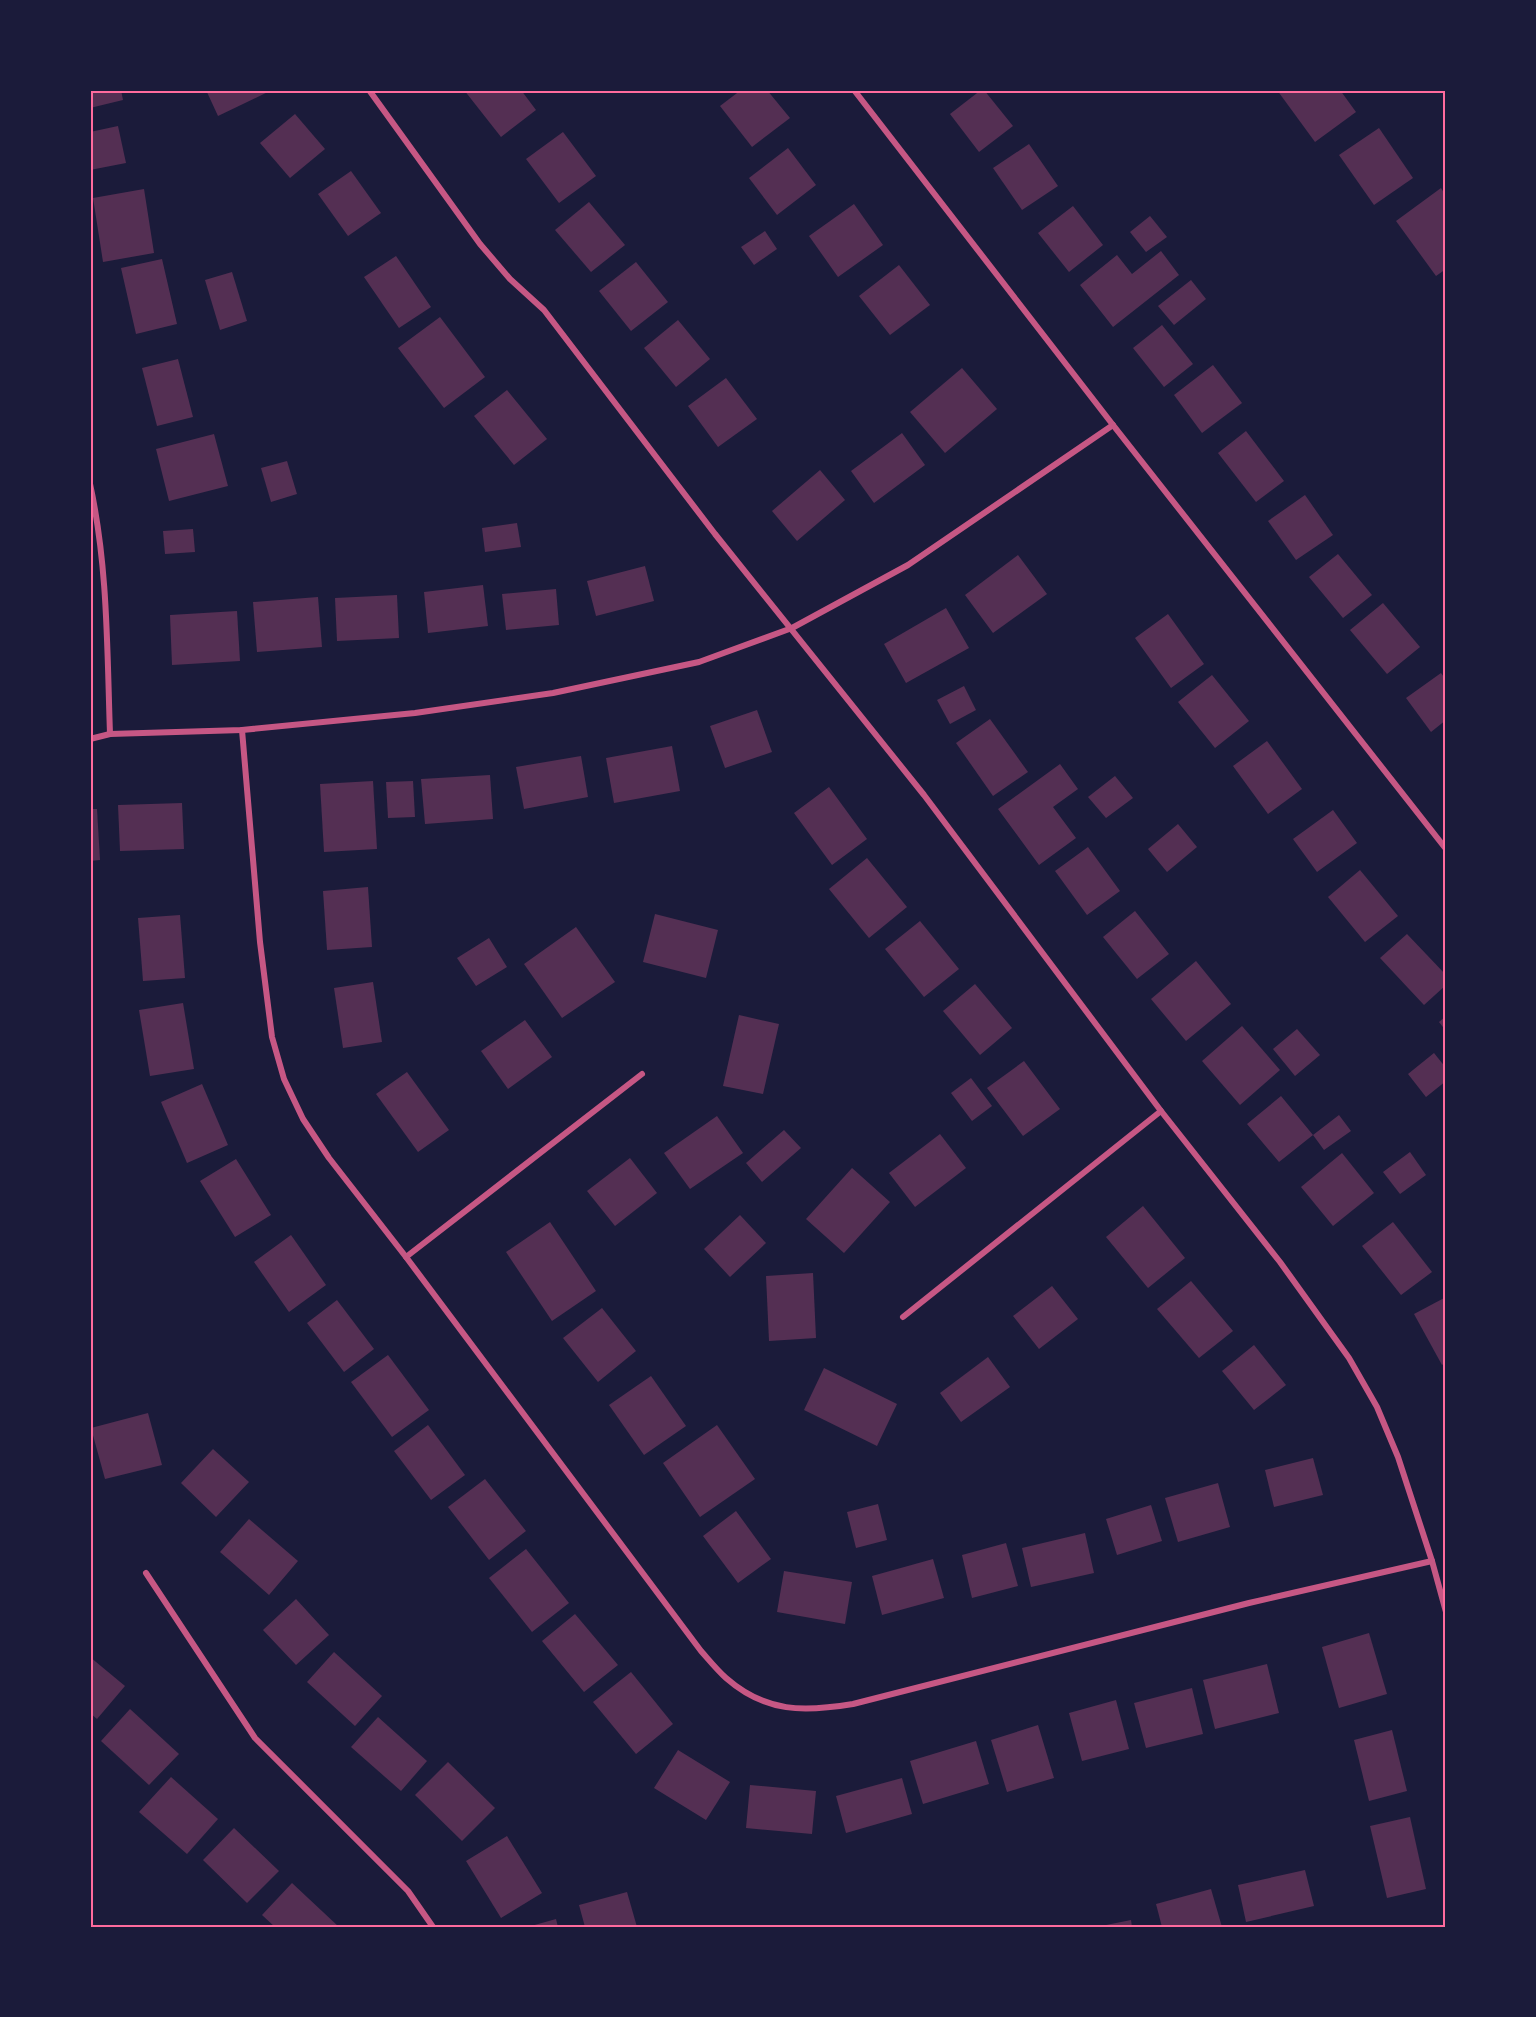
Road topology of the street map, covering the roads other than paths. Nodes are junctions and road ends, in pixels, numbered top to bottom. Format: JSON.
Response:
{"nodes":[{"id":1,"x":369,"y":90,"type":"edge"},
{"id":2,"x":854,"y":90,"type":"edge"},
{"id":3,"x":1113,"y":425,"type":"junction"},
{"id":4,"x":90,"y":484,"type":"edge"},
{"id":5,"x":792,"y":628,"type":"junction"},
{"id":6,"x":242,"y":730,"type":"junction"},
{"id":7,"x":110,"y":734,"type":"junction"},
{"id":8,"x":90,"y":739,"type":"edge"},
{"id":9,"x":1446,"y":849,"type":"edge"},
{"id":10,"x":642,"y":1074,"type":"dead end"},
{"id":11,"x":1161,"y":1111,"type":"junction"},
{"id":12,"x":406,"y":1257,"type":"junction"},
{"id":13,"x":903,"y":1317,"type":"dead end"},
{"id":14,"x":1432,"y":1561,"type":"junction"},
{"id":15,"x":146,"y":1573,"type":"dead end"},
{"id":16,"x":1446,"y":1612,"type":"edge"},
{"id":17,"x":433,"y":1927,"type":"edge"}],
"edges":[{"from":1,"to":5,"type":"street"},
{"from":2,"to":3,"type":"street"},
{"from":3,"to":5,"type":"street"},
{"from":3,"to":9,"type":"street"},
{"from":4,"to":7,"type":"street"},
{"from":5,"to":6,"type":"street"},
{"from":5,"to":11,"type":"street"},
{"from":6,"to":7,"type":"street"},
{"from":6,"to":12,"type":"street"},
{"from":7,"to":8,"type":"street"},
{"from":10,"to":12,"type":"street"},
{"from":11,"to":13,"type":"street"},
{"from":11,"to":14,"type":"street"},
{"from":12,"to":14,"type":"street"},
{"from":14,"to":16,"type":"street"},
{"from":15,"to":17,"type":"street"}]}
